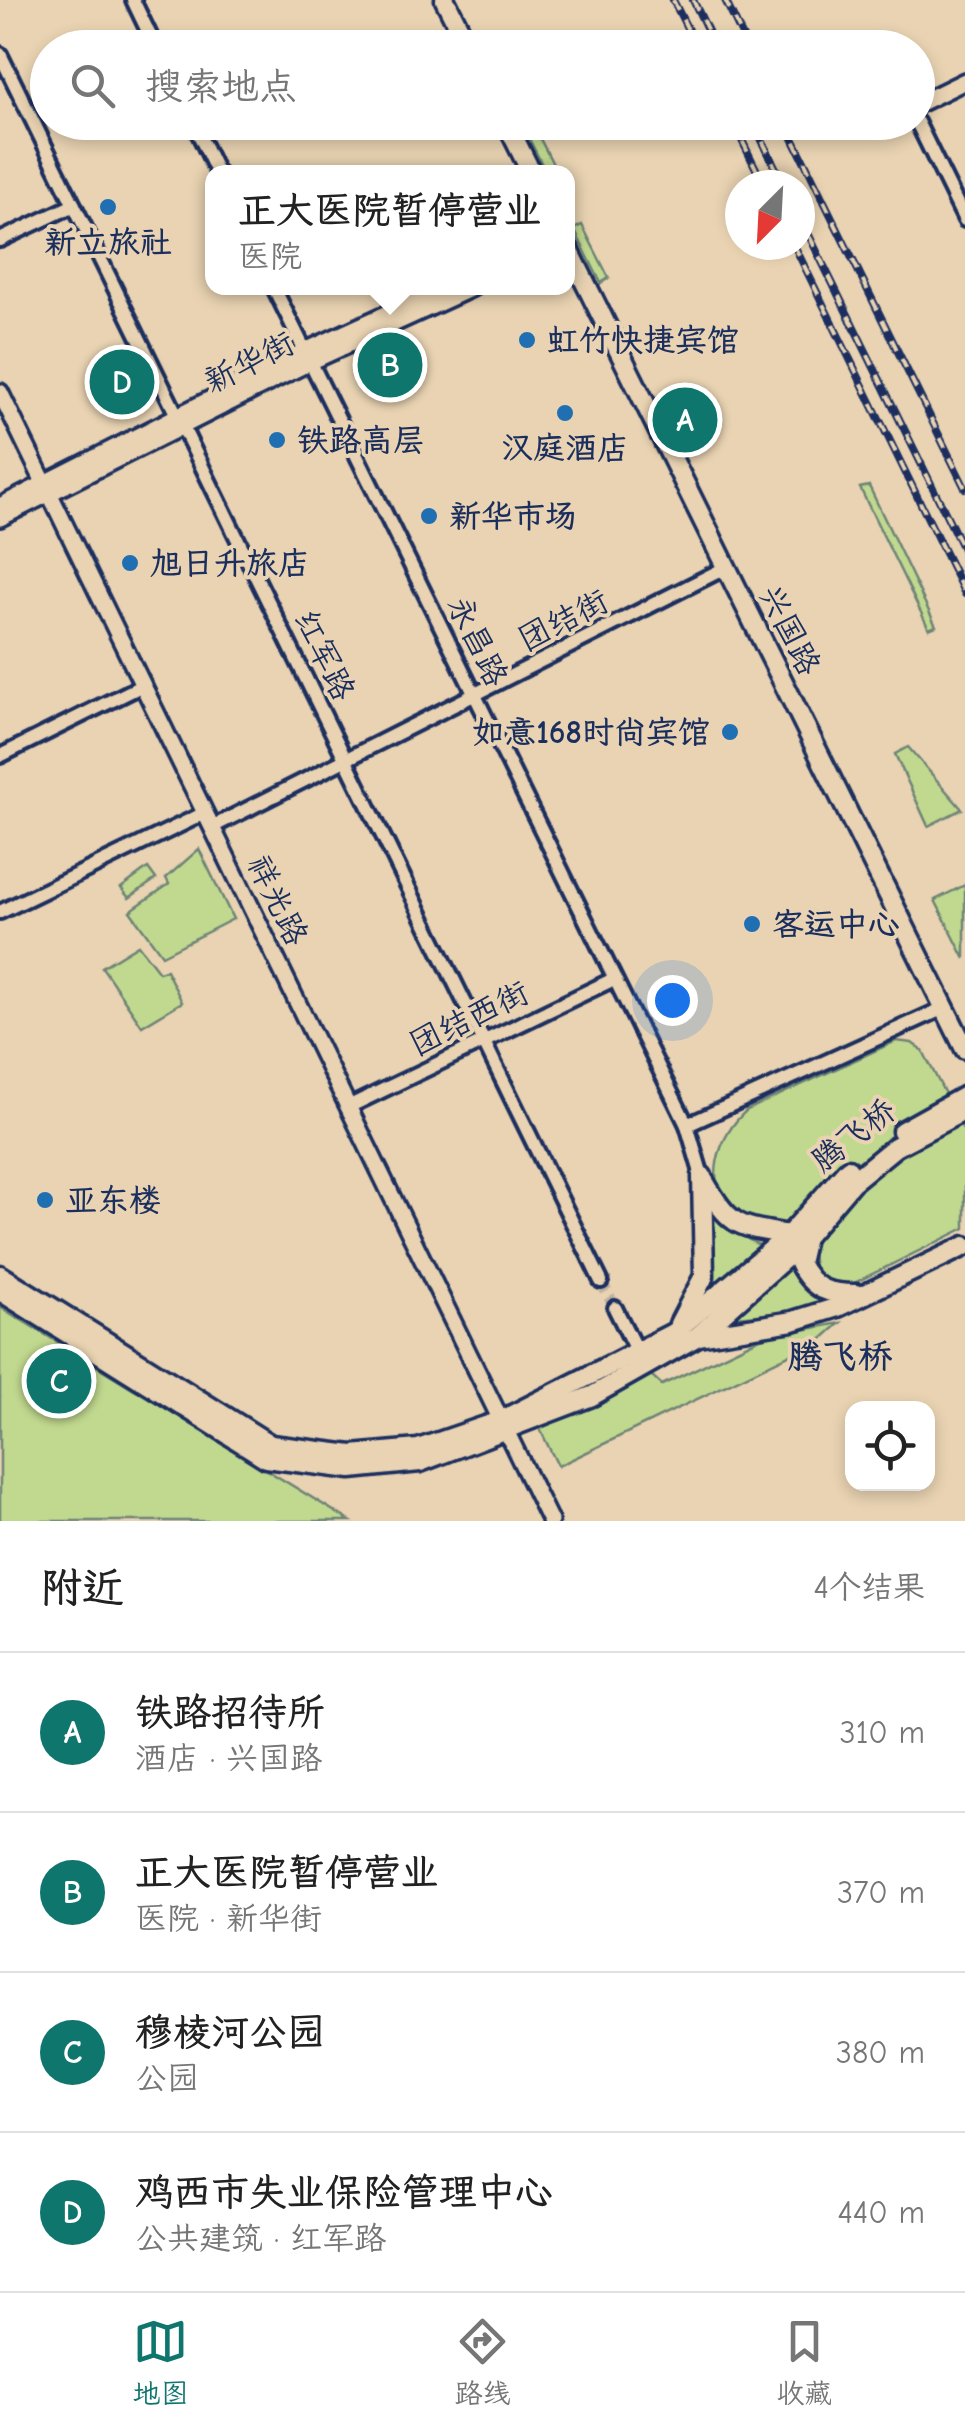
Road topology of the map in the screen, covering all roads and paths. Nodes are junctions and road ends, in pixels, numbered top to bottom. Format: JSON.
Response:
{"nodes":[{"id":1,"x":132,"y":0,"type":"edge"},
{"id":2,"x":445,"y":0,"type":"edge"},
{"id":3,"x":147,"y":30,"type":"edge"},
{"id":4,"x":460,"y":30,"type":"edge"},
{"id":5,"x":0,"y":54,"type":"edge"},
{"id":6,"x":965,"y":80,"type":"edge"},
{"id":7,"x":935,"y":95,"type":"edge"},
{"id":8,"x":30,"y":115,"type":"edge"},
{"id":9,"x":42,"y":140,"type":"edge"},
{"id":10,"x":202,"y":140,"type":"edge"},
{"id":11,"x":515,"y":140,"type":"edge"},
{"id":12,"x":926,"y":140,"type":"edge"},
{"id":13,"x":214,"y":165,"type":"edge"},
{"id":14,"x":527,"y":165,"type":"edge"},
{"id":15,"x":74,"y":205,"type":"junction"},
{"id":16,"x":965,"y":220,"type":"edge"},
{"id":17,"x":0,"y":240,"type":"edge"},
{"id":18,"x":575,"y":262,"type":"edge"},
{"id":19,"x":278,"y":295,"type":"edge"},
{"id":20,"x":429,"y":295,"type":"edge"},
{"id":21,"x":455,"y":295,"type":"edge"},
{"id":22,"x":308,"y":356,"type":"junction"},
{"id":23,"x":0,"y":392,"type":"edge"},
{"id":24,"x":180,"y":421,"type":"junction"},
{"id":25,"x":47,"y":489,"type":"junction"},
{"id":26,"x":0,"y":506,"type":"edge"},
{"id":27,"x":0,"y":518,"type":"edge"},
{"id":28,"x":725,"y":568,"type":"junction"},
{"id":29,"x":143,"y":686,"type":"junction"},
{"id":30,"x":474,"y":696,"type":"junction"},
{"id":31,"x":0,"y":756,"type":"edge"},
{"id":32,"x":346,"y":760,"type":"junction"},
{"id":33,"x":208,"y":820,"type":"junction"},
{"id":34,"x":0,"y":912,"type":"edge"},
{"id":35,"x":614,"y":980,"type":"junction"},
{"id":36,"x":944,"y":1008,"type":"junction"},
{"id":37,"x":483,"y":1041,"type":"junction"},
{"id":38,"x":963,"y":1041,"type":"edge"},
{"id":39,"x":965,"y":1096,"type":"edge"},
{"id":40,"x":348,"y":1106,"type":"junction"},
{"id":41,"x":965,"y":1110,"type":"edge"},
{"id":42,"x":688,"y":1125,"type":"junction"},
{"id":43,"x":702,"y":1176,"type":"junction"},
{"id":44,"x":797,"y":1236,"type":"junction"},
{"id":45,"x":965,"y":1246,"type":"edge"},
{"id":46,"x":0,"y":1275,"type":"edge"},
{"id":47,"x":601,"y":1281,"type":"tunnel mouth"},
{"id":48,"x":0,"y":1290,"type":"edge"},
{"id":49,"x":857,"y":1294,"type":"junction"},
{"id":50,"x":615,"y":1308,"type":"tunnel mouth"},
{"id":51,"x":673,"y":1333,"type":"junction"},
{"id":52,"x":698,"y":1336,"type":"junction"},
{"id":53,"x":637,"y":1352,"type":"junction"},
{"id":54,"x":503,"y":1427,"type":"junction"},
{"id":55,"x":550,"y":1521,"type":"edge"}],
"edges":[{"from":1,"to":3,"type":"street"},
{"from":2,"to":4,"type":"main road"},
{"from":5,"to":8,"type":"street","name":"红军路"},
{"from":6,"to":7,"type":"street"},
{"from":9,"to":15,"type":"street","name":"红军路"},
{"from":10,"to":13,"type":"street"},
{"from":11,"to":14,"type":"main road"},
{"from":12,"to":16,"type":"street"},
{"from":15,"to":17,"type":"street"},
{"from":15,"to":24,"type":"street","name":"红军路"},
{"from":18,"to":28,"type":"main road","name":"兴国路"},
{"from":19,"to":22,"type":"street","name":"永昌路"},
{"from":20,"to":22,"type":"street","name":"新华街"},
{"from":21,"to":22,"type":"street","name":"新华街"},
{"from":22,"to":24,"type":"street","name":"新华街"},
{"from":22,"to":30,"type":"street","name":"永昌路"},
{"from":23,"to":25,"type":"street","name":"祥光路"},
{"from":24,"to":25,"type":"street","name":"新华街"},
{"from":24,"to":32,"type":"street","name":"红军路"},
{"from":25,"to":26,"type":"street","name":"新华街"},
{"from":25,"to":27,"type":"street","name":"新华街"},
{"from":25,"to":29,"type":"street","name":"祥光路"},
{"from":28,"to":30,"type":"street","name":"团结街"},
{"from":28,"to":36,"type":"main road","name":"兴国路"},
{"from":29,"to":31,"type":"street"},
{"from":29,"to":33,"type":"street","name":"祥光路"},
{"from":30,"to":32,"type":"street","name":"团结街"},
{"from":30,"to":35,"type":"street","name":"永昌路"},
{"from":32,"to":33,"type":"street","name":"团结街"},
{"from":32,"to":37,"type":"street","name":"红军路"},
{"from":33,"to":34,"type":"street","name":"团结街"},
{"from":33,"to":40,"type":"street","name":"祥光路"},
{"from":35,"to":37,"type":"street","name":"团结西街"},
{"from":35,"to":42,"type":"street","name":"永昌路"},
{"from":36,"to":38,"type":"main road","name":"兴国路"},
{"from":36,"to":42,"type":"street"},
{"from":37,"to":40,"type":"street","name":"团结西街"},
{"from":37,"to":47,"type":"street","name":"红军路"},
{"from":39,"to":44,"type":"main road","name":"腾飞桥"},
{"from":40,"to":54,"type":"street","name":"祥光路"},
{"from":41,"to":44,"type":"main road","name":"腾飞桥"},
{"from":42,"to":43,"type":"street","name":"永昌路"},
{"from":43,"to":44,"type":"main road"},
{"from":43,"to":51,"type":"main road"},
{"from":44,"to":49,"type":"main road"},
{"from":44,"to":51,"type":"main road"},
{"from":44,"to":52,"type":"main road"},
{"from":45,"to":49,"type":"main road"},
{"from":46,"to":54,"type":"main road"},
{"from":48,"to":54,"type":"main road"},
{"from":49,"to":52,"type":"main road"},
{"from":50,"to":53,"type":"street"},
{"from":51,"to":53,"type":"main road"},
{"from":52,"to":54,"type":"main road"},
{"from":53,"to":54,"type":"main road"},
{"from":54,"to":55,"type":"street","name":"祥光路"}]}
